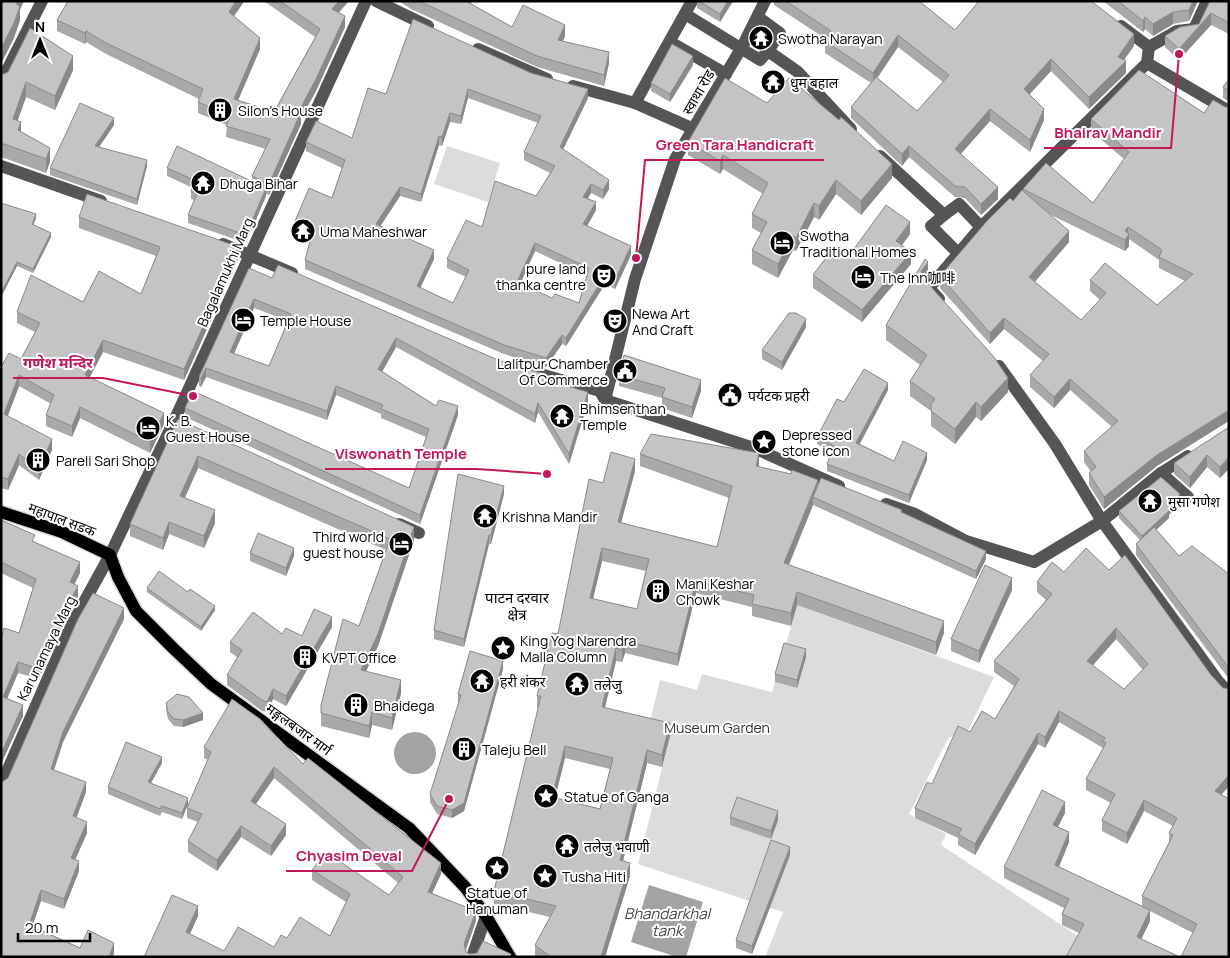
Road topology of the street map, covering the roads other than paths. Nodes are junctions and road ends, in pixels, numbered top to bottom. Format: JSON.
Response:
{"nodes":[{"id":1,"x":42,"y":1,"type":"edge"},
{"id":2,"x":366,"y":1,"type":"edge"},
{"id":3,"x":376,"y":1,"type":"edge"},
{"id":4,"x":692,"y":1,"type":"edge"},
{"id":5,"x":1207,"y":1,"type":"edge"},
{"id":6,"x":760,"y":6,"type":"edge"},
{"id":7,"x":685,"y":14,"type":"junction"},
{"id":8,"x":1111,"y":18,"type":"edge"},
{"id":9,"x":438,"y":30,"type":"edge"},
{"id":10,"x":464,"y":42,"type":"edge"},
{"id":11,"x":670,"y":42,"type":"junction"},
{"id":12,"x":742,"y":47,"type":"junction"},
{"id":13,"x":1149,"y":47,"type":"junction"},
{"id":14,"x":768,"y":51,"type":"junction"},
{"id":15,"x":1147,"y":63,"type":"junction"},
{"id":16,"x":726,"y":74,"type":"junction"},
{"id":17,"x":1,"y":82,"type":"edge"},
{"id":18,"x":635,"y":103,"type":"junction"},
{"id":19,"x":1229,"y":111,"type":"edge"},
{"id":20,"x":694,"y":129,"type":"junction"},
{"id":21,"x":860,"y":137,"type":"edge"},
{"id":22,"x":874,"y":150,"type":"edge"},
{"id":23,"x":1,"y":166,"type":"edge"},
{"id":24,"x":112,"y":205,"type":"edge"},
{"id":25,"x":944,"y":215,"type":"junction"},
{"id":26,"x":981,"y":227,"type":"junction"},
{"id":27,"x":212,"y":240,"type":"edge"},
{"id":28,"x":249,"y":253,"type":"junction"},
{"id":29,"x":959,"y":254,"type":"junction"},
{"id":30,"x":308,"y":280,"type":"edge"},
{"id":31,"x":949,"y":310,"type":"edge"},
{"id":32,"x":993,"y":360,"type":"edge"},
{"id":33,"x":518,"y":367,"type":"edge"},
{"id":34,"x":605,"y":400,"type":"junction"},
{"id":35,"x":174,"y":421,"type":"junction"},
{"id":36,"x":189,"y":428,"type":"edge"},
{"id":37,"x":1199,"y":449,"type":"edge"},
{"id":38,"x":1161,"y":473,"type":"junction"},
{"id":39,"x":848,"y":490,"type":"edge"},
{"id":40,"x":1188,"y":497,"type":"dead end"},
{"id":41,"x":873,"y":499,"type":"edge"},
{"id":42,"x":1,"y":512,"type":"edge"},
{"id":43,"x":383,"y":517,"type":"edge"},
{"id":44,"x":1102,"y":521,"type":"junction"},
{"id":45,"x":419,"y":533,"type":"dead end"},
{"id":46,"x":110,"y":555,"type":"junction"},
{"id":47,"x":1229,"y":693,"type":"edge"},
{"id":48,"x":1,"y":785,"type":"edge"},
{"id":49,"x":486,"y":916,"type":"junction"},
{"id":50,"x":472,"y":957,"type":"edge"},
{"id":51,"x":510,"y":957,"type":"edge"}],
"edges":[{"from":1,"to":17,"type":"street"},
{"from":2,"to":28,"type":"street","name":"Bagalamukhi Marg"},
{"from":3,"to":9,"type":"street"},
{"from":4,"to":7,"type":"street"},
{"from":5,"to":13,"type":"street"},
{"from":6,"to":12,"type":"street","name":"स्वाथा रोड"},
{"from":6,"to":14,"type":"street"},
{"from":7,"to":11,"type":"street"},
{"from":7,"to":12,"type":"street"},
{"from":8,"to":13,"type":"street"},
{"from":10,"to":18,"type":"street"},
{"from":11,"to":16,"type":"street"},
{"from":11,"to":18,"type":"street"},
{"from":12,"to":14,"type":"street"},
{"from":12,"to":16,"type":"street","name":"स्वाथा रोड"},
{"from":13,"to":15,"type":"street"},
{"from":14,"to":21,"type":"street"},
{"from":15,"to":19,"type":"street"},
{"from":15,"to":26,"type":"street"},
{"from":16,"to":20,"type":"street","name":"स्वाथा रोड"},
{"from":18,"to":20,"type":"street"},
{"from":20,"to":34,"type":"street","name":"स्वाथा रोड"},
{"from":22,"to":25,"type":"street"},
{"from":23,"to":24,"type":"street"},
{"from":25,"to":26,"type":"street"},
{"from":25,"to":29,"type":"street"},
{"from":26,"to":29,"type":"street"},
{"from":27,"to":28,"type":"street"},
{"from":28,"to":30,"type":"street"},
{"from":28,"to":35,"type":"street","name":"Bagalamukhi Marg"},
{"from":29,"to":31,"type":"street"},
{"from":32,"to":44,"type":"street"},
{"from":33,"to":34,"type":"street"},
{"from":34,"to":39,"type":"street"},
{"from":35,"to":36,"type":"street"},
{"from":35,"to":46,"type":"street","name":"Bagalamukhi Marg"},
{"from":37,"to":38,"type":"street"},
{"from":38,"to":40,"type":"street"},
{"from":38,"to":44,"type":"street"},
{"from":41,"to":44,"type":"street"},
{"from":42,"to":46,"type":"main road","name":"महापाल सडक"},
{"from":43,"to":45,"type":"street"},
{"from":44,"to":47,"type":"street"},
{"from":46,"to":48,"type":"street","name":"Karunamaya Marg"},
{"from":46,"to":49,"type":"main road","name":"मङ्गलबजार मार्ग"},
{"from":49,"to":50,"type":"street"},
{"from":49,"to":51,"type":"main road","name":"मङ्गलबजार मार्ग"}]}
